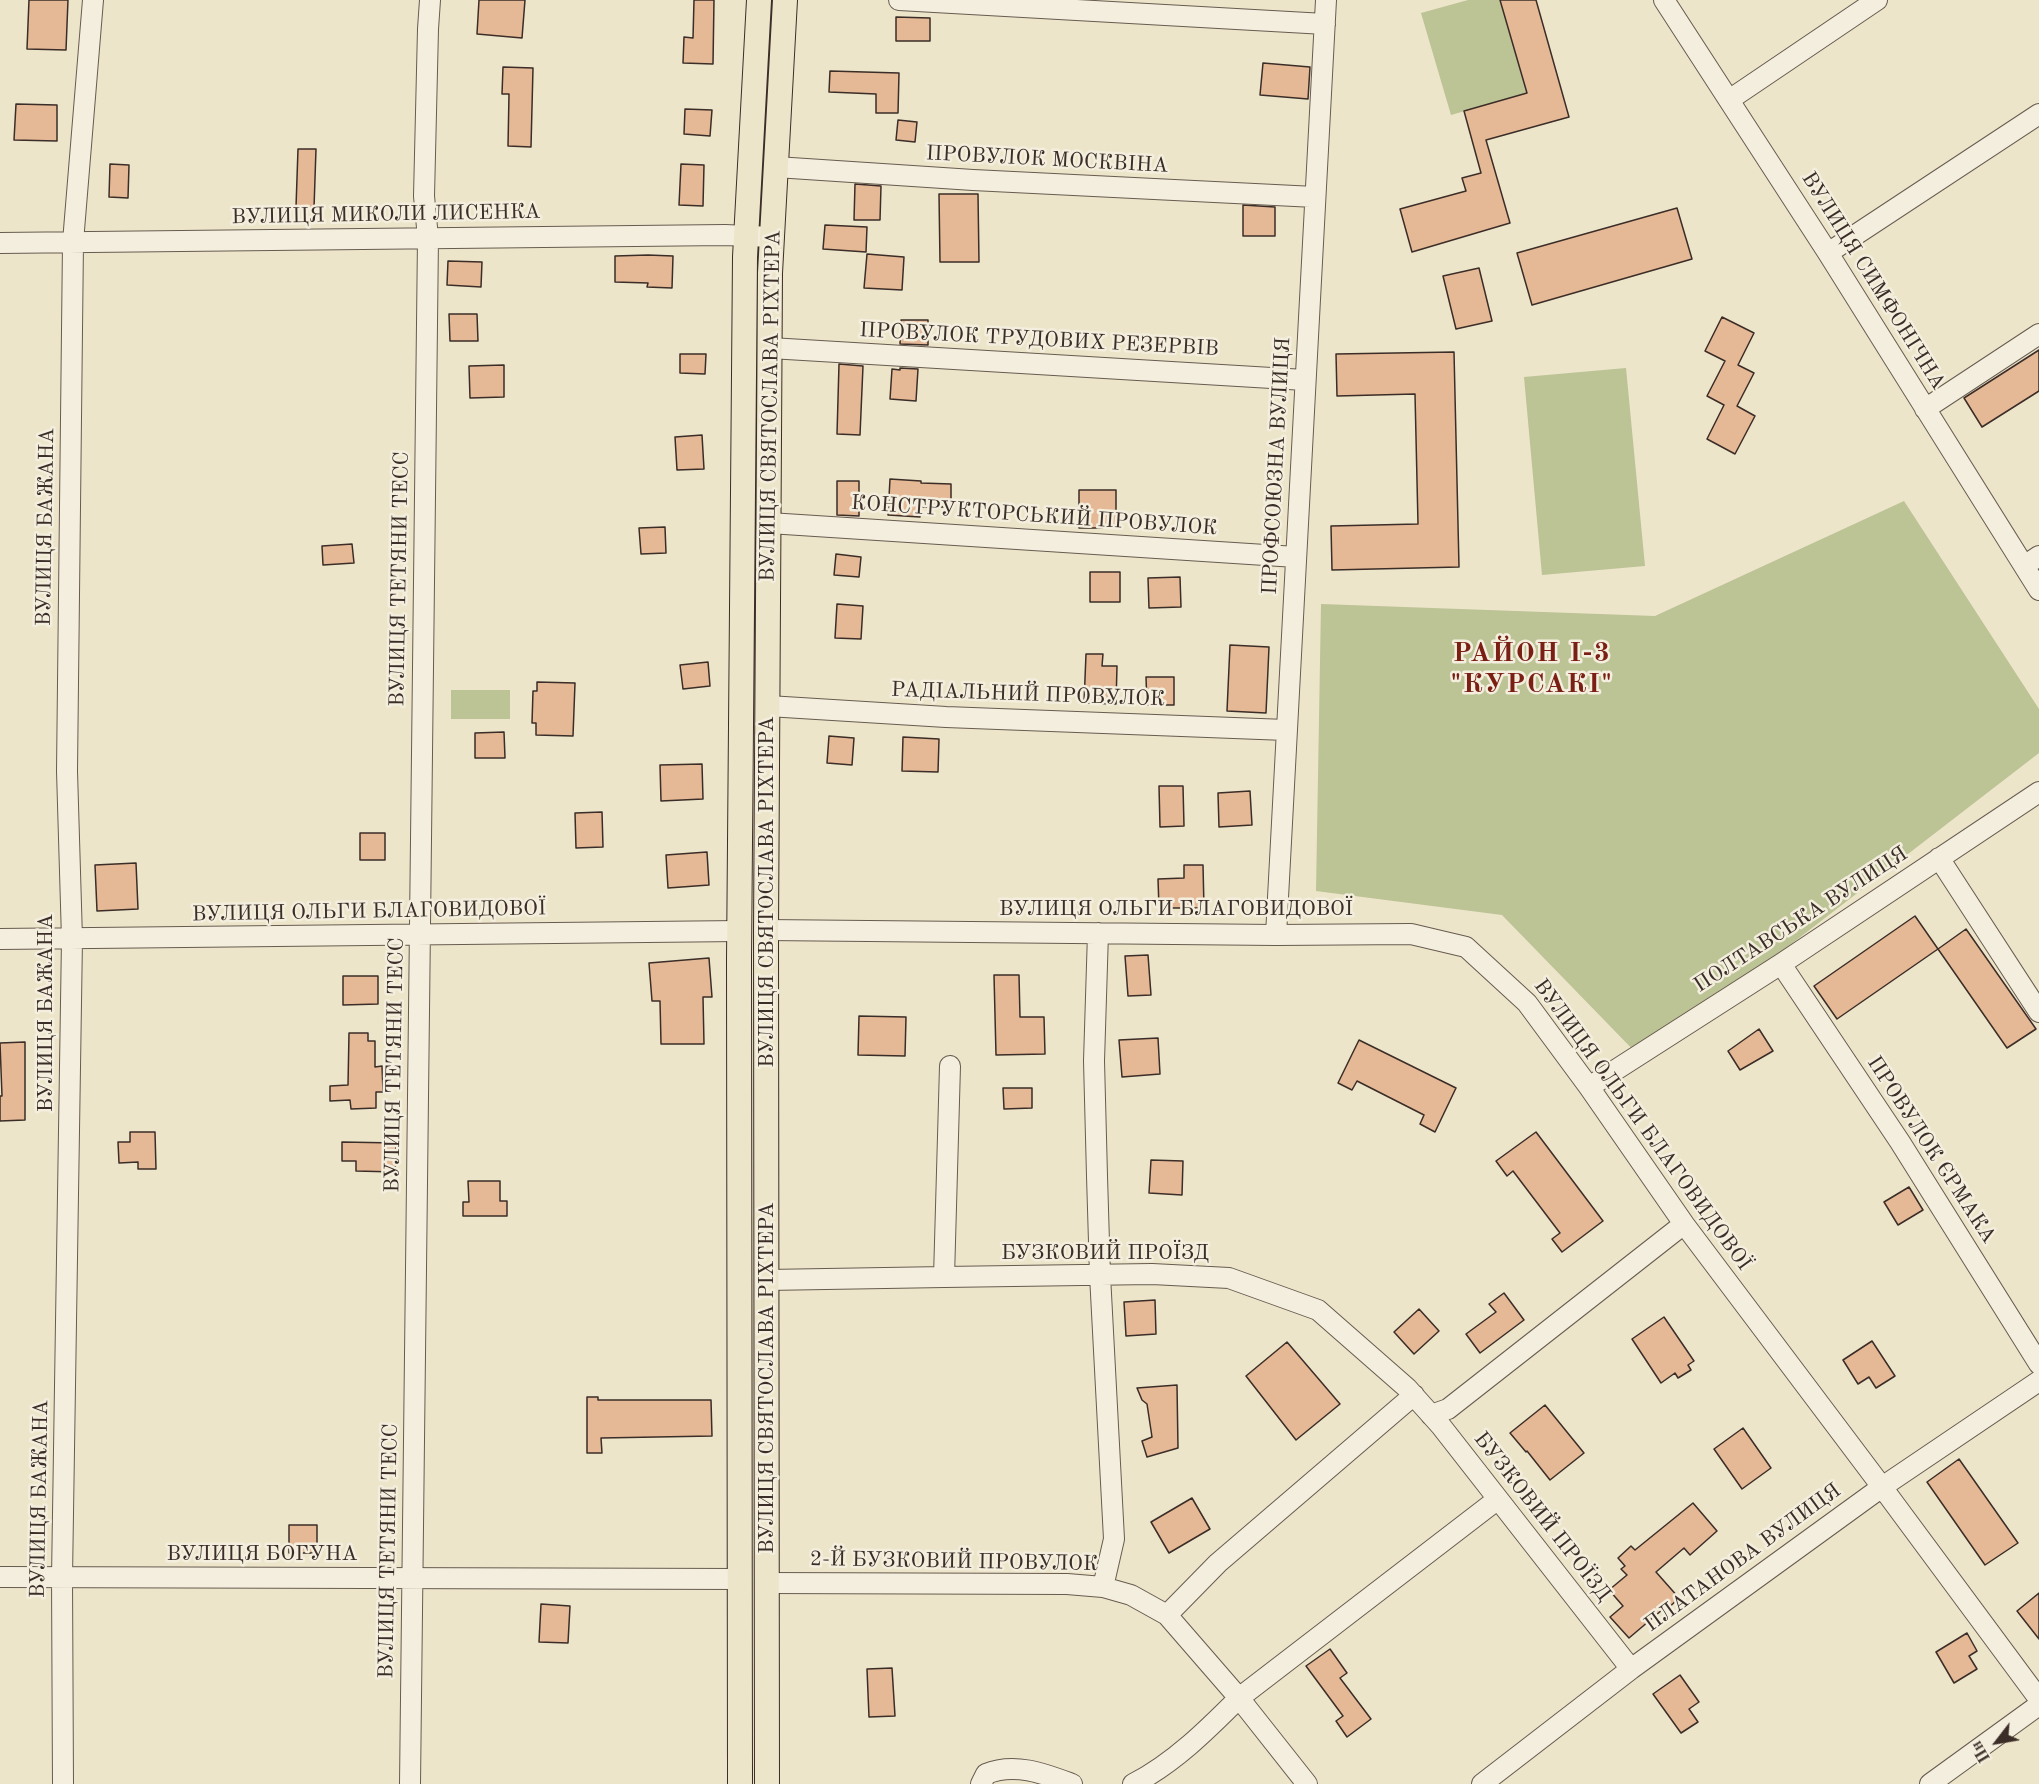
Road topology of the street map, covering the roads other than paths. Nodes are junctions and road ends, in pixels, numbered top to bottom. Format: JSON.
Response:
{"nodes":[{"id":1,"x":93,"y":0,"type":"edge"},
{"id":2,"x":430,"y":0,"type":"edge"},
{"id":3,"x":759,"y":0,"type":"edge"},
{"id":4,"x":785,"y":0,"type":"edge"},
{"id":5,"x":899,"y":0,"type":"edge"},
{"id":6,"x":1326,"y":0,"type":"edge"},
{"id":7,"x":1664,"y":0,"type":"edge"},
{"id":8,"x":1877,"y":0,"type":"edge"},
{"id":9,"x":1324,"y":24,"type":"junction"},
{"id":10,"x":1729,"y":100,"type":"junction"},
{"id":11,"x":2039,"y":114,"type":"edge"},
{"id":12,"x":776,"y":167,"type":"junction"},
{"id":13,"x":1315,"y":197,"type":"junction"},
{"id":14,"x":747,"y":235,"type":"junction"},
{"id":15,"x":772,"y":237,"type":"junction"},
{"id":16,"x":428,"y":238,"type":"junction"},
{"id":17,"x":0,"y":243,"type":"edge"},
{"id":18,"x":73,"y":243,"type":"junction"},
{"id":19,"x":1828,"y":253,"type":"junction"},
{"id":20,"x":2039,"y":334,"type":"edge"},
{"id":21,"x":770,"y":348,"type":"junction"},
{"id":22,"x":1305,"y":380,"type":"junction"},
{"id":23,"x":1925,"y":409,"type":"junction"},
{"id":24,"x":769,"y":523,"type":"junction"},
{"id":25,"x":1296,"y":557,"type":"junction"},
{"id":26,"x":2031,"y":561,"type":"edge"},
{"id":27,"x":2039,"y":590,"type":"edge"},
{"id":28,"x":768,"y":706,"type":"junction"},
{"id":29,"x":1287,"y":730,"type":"junction"},
{"id":30,"x":2039,"y":792,"type":"edge"},
{"id":31,"x":1939,"y":858,"type":"junction"},
{"id":32,"x":766,"y":930,"type":"junction"},
{"id":33,"x":739,"y":931,"type":"junction"},
{"id":34,"x":1098,"y":933,"type":"junction"},
{"id":35,"x":1275,"y":935,"type":"junction"},
{"id":36,"x":420,"y":936,"type":"junction"},
{"id":37,"x":0,"y":939,"type":"edge"},
{"id":38,"x":72,"y":939,"type":"junction"},
{"id":39,"x":1781,"y":964,"type":"junction"},
{"id":40,"x":2039,"y":1012,"type":"edge"},
{"id":41,"x":950,"y":1066,"type":"dead end"},
{"id":42,"x":1589,"y":1087,"type":"junction"},
{"id":43,"x":1684,"y":1224,"type":"junction"},
{"id":44,"x":1100,"y":1275,"type":"junction"},
{"id":45,"x":944,"y":1278,"type":"junction"},
{"id":46,"x":767,"y":1280,"type":"junction"},
{"id":47,"x":2039,"y":1364,"type":"edge"},
{"id":48,"x":2039,"y":1381,"type":"edge"},
{"id":49,"x":1414,"y":1395,"type":"junction"},
{"id":50,"x":1431,"y":1415,"type":"junction"},
{"id":51,"x":1882,"y":1486,"type":"junction"},
{"id":52,"x":1498,"y":1499,"type":"junction"},
{"id":53,"x":0,"y":1577,"type":"edge"},
{"id":54,"x":62,"y":1577,"type":"junction"},
{"id":55,"x":413,"y":1578,"type":"junction"},
{"id":56,"x":740,"y":1579,"type":"junction"},
{"id":57,"x":767,"y":1583,"type":"junction"},
{"id":58,"x":1103,"y":1587,"type":"junction"},
{"id":59,"x":1167,"y":1615,"type":"junction"},
{"id":60,"x":1631,"y":1670,"type":"junction"},
{"id":61,"x":1239,"y":1698,"type":"junction"},
{"id":62,"x":2039,"y":1699,"type":"edge"},
{"id":63,"x":2039,"y":1705,"type":"edge"},
{"id":64,"x":63,"y":1784,"type":"edge"},
{"id":65,"x":411,"y":1784,"type":"edge"},
{"id":66,"x":740,"y":1784,"type":"edge"},
{"id":67,"x":767,"y":1784,"type":"edge"},
{"id":68,"x":981,"y":1784,"type":"edge"},
{"id":69,"x":1072,"y":1784,"type":"edge"},
{"id":70,"x":1133,"y":1784,"type":"edge"},
{"id":71,"x":1307,"y":1784,"type":"edge"},
{"id":72,"x":1482,"y":1784,"type":"edge"},
{"id":73,"x":1930,"y":1784,"type":"edge"}],
"edges":[{"from":1,"to":18,"type":"street","name":"ВУЛИЦЯ БАЖАНА"},
{"from":2,"to":16,"type":"street","name":"ВУЛИЦЯ ТЕТЯНИ ТЕСС"},
{"from":3,"to":14,"type":"main road","name":"ВУЛИЦЯ СВЯТОСЛАВА РІХТЕРА"},
{"from":4,"to":12,"type":"main road","name":"ВУЛИЦЯ СВЯТОСЛАВА РІХТЕРА"},
{"from":5,"to":9,"type":"street"},
{"from":6,"to":9,"type":"street","name":"ПРОФСОЮЗНА ВУЛИЦЯ"},
{"from":7,"to":10,"type":"street","name":"ВУЛИЦЯ СИМФОНІЧНА"},
{"from":8,"to":10,"type":"street"},
{"from":9,"to":13,"type":"street","name":"ПРОФСОЮЗНА ВУЛИЦЯ"},
{"from":10,"to":19,"type":"street","name":"ВУЛИЦЯ СИМФОНІЧНА"},
{"from":11,"to":19,"type":"street"},
{"from":12,"to":13,"type":"street","name":"ПРОВУЛОК МОСКВІНА"},
{"from":12,"to":15,"type":"main road","name":"ВУЛИЦЯ СВЯТОСЛАВА РІХТЕРА"},
{"from":13,"to":22,"type":"street","name":"ПРОФСОЮЗНА ВУЛИЦЯ"},
{"from":14,"to":15,"type":"street","name":"ВУЛИЦЯ МИКОЛИ ЛИСЕНКА"},
{"from":14,"to":16,"type":"street","name":"ВУЛИЦЯ МИКОЛИ ЛИСЕНКА"},
{"from":14,"to":33,"type":"main road","name":"ВУЛИЦЯ СВЯТОСЛАВА РІХТЕРА"},
{"from":15,"to":21,"type":"main road","name":"ВУЛИЦЯ СВЯТОСЛАВА РІХТЕРА"},
{"from":16,"to":18,"type":"street","name":"ВУЛИЦЯ МИКОЛИ ЛИСЕНКА"},
{"from":16,"to":36,"type":"street","name":"ВУЛИЦЯ ТЕТЯНИ ТЕСС"},
{"from":17,"to":18,"type":"street","name":"ВУЛИЦЯ МИКОЛИ ЛИСЕНКА"},
{"from":18,"to":38,"type":"street","name":"ВУЛИЦЯ БАЖАНА"},
{"from":19,"to":23,"type":"street","name":"ВУЛИЦЯ СИМФОНІЧНА"},
{"from":20,"to":23,"type":"street"},
{"from":21,"to":22,"type":"street","name":"ПРОВУЛОК ТРУДОВИХ РЕЗЕРВІВ"},
{"from":21,"to":24,"type":"main road","name":"ВУЛИЦЯ СВЯТОСЛАВА РІХТЕРА"},
{"from":22,"to":25,"type":"street","name":"ПРОФСОЮЗНА ВУЛИЦЯ"},
{"from":23,"to":26,"type":"street","name":"ВУЛИЦЯ СИМФОНІЧНА"},
{"from":24,"to":25,"type":"street","name":"КОНСТРУКТОРСЬКИЙ ПРОВУЛОК"},
{"from":24,"to":28,"type":"main road","name":"ВУЛИЦЯ СВЯТОСЛАВА РІХТЕРА"},
{"from":25,"to":29,"type":"street","name":"ПРОФСОЮЗНА ВУЛИЦЯ"},
{"from":26,"to":27,"type":"street","name":"ВУЛИЦЯ СИМФОНІЧНА"},
{"from":28,"to":29,"type":"street","name":"РАДІАЛЬНИЙ ПРОВУЛОК"},
{"from":28,"to":32,"type":"main road","name":"ВУЛИЦЯ СВЯТОСЛАВА РІХТЕРА"},
{"from":29,"to":35,"type":"street","name":"ПРОФСОЮЗНА ВУЛИЦЯ"},
{"from":30,"to":31,"type":"street","name":"ПОЛТАВСЬКА ВУЛИЦЯ"},
{"from":31,"to":39,"type":"street","name":"ПОЛТАВСЬКА ВУЛИЦЯ"},
{"from":31,"to":40,"type":"street"},
{"from":32,"to":34,"type":"street","name":"ВУЛИЦЯ ОЛЬГИ БЛАГОВИДОВОЇ"},
{"from":32,"to":46,"type":"main road","name":"ВУЛИЦЯ СВЯТОСЛАВА РІХТЕРА"},
{"from":33,"to":36,"type":"street","name":"ВУЛИЦЯ ОЛЬГИ БЛАГОВИДОВОЇ"},
{"from":33,"to":56,"type":"main road","name":"ВУЛИЦЯ СВЯТОСЛАВА РІХТЕРА"},
{"from":34,"to":35,"type":"street","name":"ВУЛИЦЯ ОЛЬГИ БЛАГОВИДОВОЇ"},
{"from":34,"to":44,"type":"street"},
{"from":35,"to":42,"type":"street","name":"ВУЛИЦЯ ОЛЬГИ БЛАГОВИДОВОЇ"},
{"from":36,"to":38,"type":"street","name":"ВУЛИЦЯ ОЛЬГИ БЛАГОВИДОВОЇ"},
{"from":36,"to":55,"type":"street","name":"ВУЛИЦЯ ТЕТЯНИ ТЕСС"},
{"from":37,"to":38,"type":"street","name":"ВУЛИЦЯ ОЛЬГИ БЛАГОВИДОВОЇ"},
{"from":38,"to":54,"type":"street","name":"ВУЛИЦЯ БАЖАНА"},
{"from":39,"to":42,"type":"street","name":"ПОЛТАВСЬКА ВУЛИЦЯ"},
{"from":39,"to":47,"type":"street","name":"ПРОВУЛОК ЄРМАКА"},
{"from":41,"to":45,"type":"street"},
{"from":42,"to":43,"type":"street","name":"ВУЛИЦЯ ОЛЬГИ БЛАГОВИДОВОЇ"},
{"from":43,"to":50,"type":"street"},
{"from":43,"to":51,"type":"street","name":"ВУЛИЦЯ ОЛЬГИ БЛАГОВИДОВОЇ"},
{"from":44,"to":45,"type":"street","name":"БУЗКОВИЙ ПРОЇЗД"},
{"from":44,"to":49,"type":"street","name":"БУЗКОВИЙ ПРОЇЗД"},
{"from":44,"to":58,"type":"street"},
{"from":45,"to":46,"type":"street","name":"БУЗКОВИЙ ПРОЇЗД"},
{"from":46,"to":57,"type":"main road","name":"ВУЛИЦЯ СВЯТОСЛАВА РІХТЕРА"},
{"from":48,"to":51,"type":"street","name":"ПЛАТАНОВА ВУЛИЦЯ"},
{"from":49,"to":50,"type":"street","name":"БУЗКОВИЙ ПРОЇЗД"},
{"from":49,"to":59,"type":"street"},
{"from":50,"to":52,"type":"street","name":"БУЗКОВИЙ ПРОЇЗД"},
{"from":51,"to":60,"type":"street","name":"ПЛАТАНОВА ВУЛИЦЯ"},
{"from":51,"to":62,"type":"street","name":"ВУЛИЦЯ ОЛЬГИ БЛАГОВИДОВОЇ"},
{"from":52,"to":60,"type":"street","name":"БУЗКОВИЙ ПРОЇЗД"},
{"from":52,"to":61,"type":"street"},
{"from":53,"to":54,"type":"street","name":"ВУЛИЦЯ БОГУНА"},
{"from":54,"to":55,"type":"street","name":"ВУЛИЦЯ БОГУНА"},
{"from":54,"to":64,"type":"street","name":"ВУЛИЦЯ БАЖАНА"},
{"from":55,"to":56,"type":"street","name":"ВУЛИЦЯ БОГУНА"},
{"from":55,"to":65,"type":"street","name":"ВУЛИЦЯ ТЕТЯНИ ТЕСС"},
{"from":56,"to":66,"type":"main road","name":"ВУЛИЦЯ СВЯТОСЛАВА РІХТЕРА"},
{"from":57,"to":58,"type":"street","name":"2-Й БУЗКОВИЙ ПРОВУЛОК"},
{"from":57,"to":67,"type":"main road","name":"ВУЛИЦЯ СВЯТОСЛАВА РІХТЕРА"},
{"from":58,"to":59,"type":"street","name":"2-Й БУЗКОВИЙ ПРОВУЛОК"},
{"from":59,"to":61,"type":"street","name":"2-Й БУЗКОВИЙ ПРОВУЛОК"},
{"from":60,"to":72,"type":"street","name":"ПЛАТАНОВА ВУЛИЦЯ"},
{"from":61,"to":70,"type":"street"},
{"from":61,"to":71,"type":"street","name":"2-Й БУЗКОВИЙ ПРОВУЛОК"},
{"from":63,"to":73,"type":"street"},
{"from":68,"to":69,"type":"street"}]}
